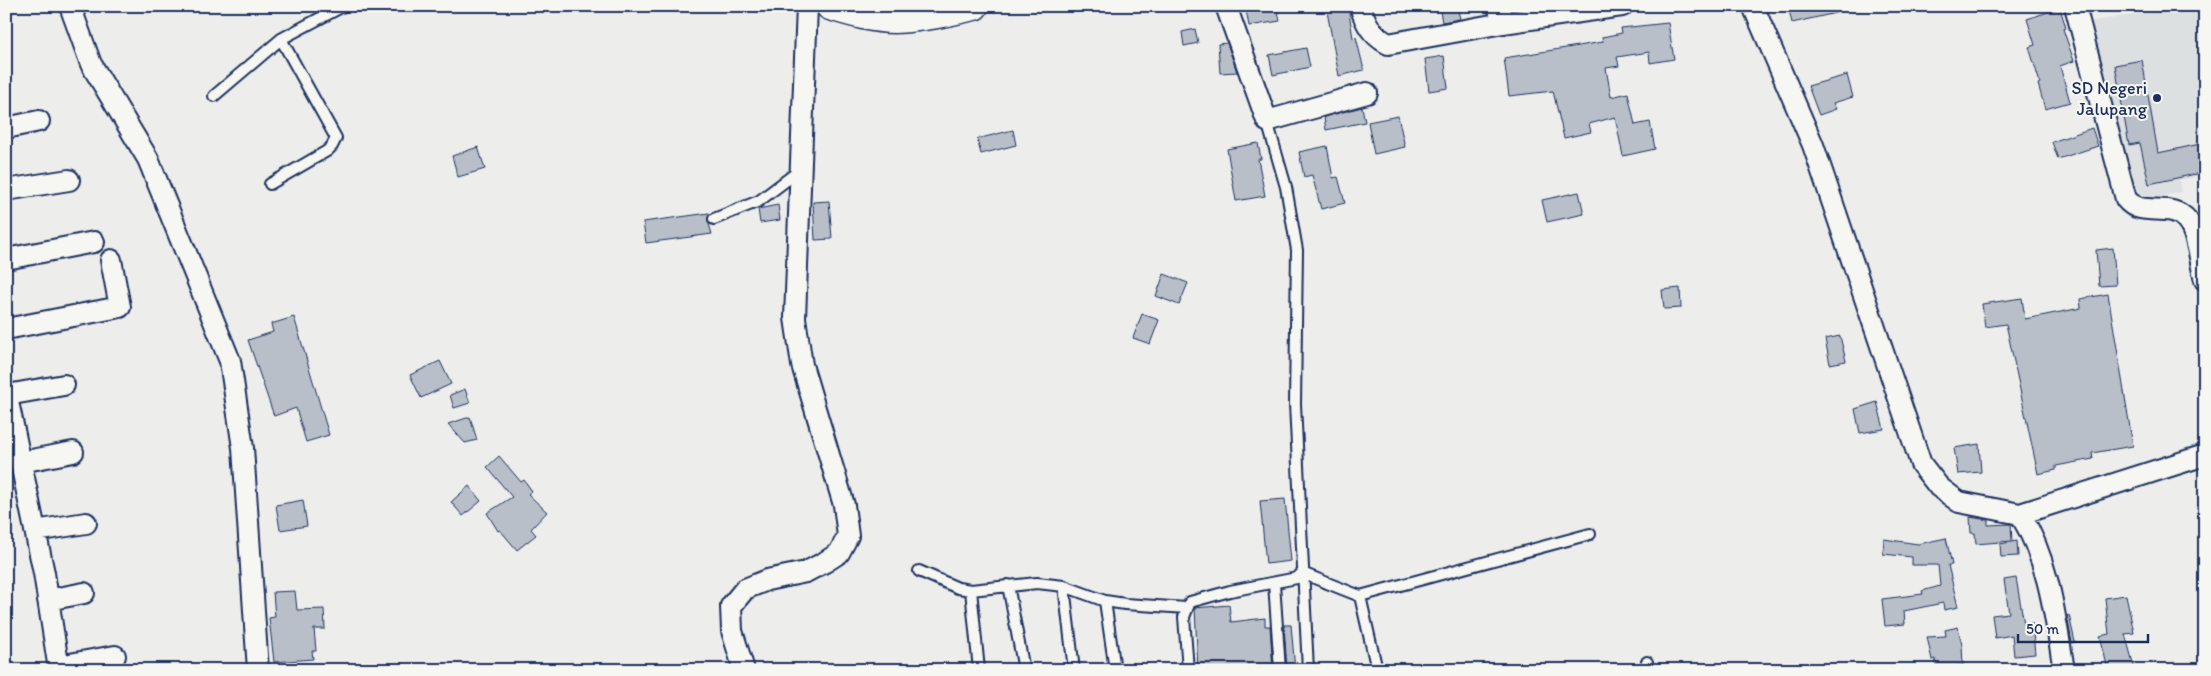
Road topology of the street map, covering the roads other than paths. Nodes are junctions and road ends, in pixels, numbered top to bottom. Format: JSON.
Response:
{"nodes":[{"id":1,"x":70,"y":6,"type":"edge"},
{"id":2,"x":343,"y":6,"type":"edge"},
{"id":3,"x":807,"y":6,"type":"edge"},
{"id":4,"x":830,"y":6,"type":"edge"},
{"id":5,"x":974,"y":6,"type":"edge"},
{"id":6,"x":1226,"y":6,"type":"edge"},
{"id":7,"x":1360,"y":6,"type":"edge"},
{"id":8,"x":1622,"y":6,"type":"edge"},
{"id":9,"x":1753,"y":6,"type":"edge"},
{"id":10,"x":2075,"y":6,"type":"edge"},
{"id":11,"x":1500,"y":15,"type":"edge"},
{"id":12,"x":281,"y":39,"type":"junction"},
{"id":13,"x":1367,"y":93,"type":"dead end"},
{"id":14,"x":214,"y":96,"type":"dead end"},
{"id":15,"x":39,"y":121,"type":"dead end"},
{"id":16,"x":1267,"y":121,"type":"junction"},
{"id":17,"x":6,"y":128,"type":"edge"},
{"id":18,"x":800,"y":170,"type":"junction"},
{"id":19,"x":69,"y":180,"type":"dead end"},
{"id":20,"x":270,"y":184,"type":"dead end"},
{"id":21,"x":6,"y":190,"type":"edge"},
{"id":22,"x":714,"y":219,"type":"dead end"},
{"id":23,"x":94,"y":242,"type":"dead end"},
{"id":24,"x":6,"y":259,"type":"edge"},
{"id":25,"x":111,"y":260,"type":"dead end"},
{"id":26,"x":2205,"y":280,"type":"edge"},
{"id":27,"x":6,"y":328,"type":"edge"},
{"id":28,"x":64,"y":385,"type":"dead end"},
{"id":29,"x":7,"y":394,"type":"edge"},
{"id":30,"x":73,"y":452,"type":"dead end"},
{"id":31,"x":2205,"y":455,"type":"edge"},
{"id":32,"x":21,"y":462,"type":"junction"},
{"id":33,"x":2020,"y":514,"type":"junction"},
{"id":34,"x":86,"y":522,"type":"dead end"},
{"id":35,"x":35,"y":531,"type":"junction"},
{"id":36,"x":1590,"y":534,"type":"dead end"},
{"id":37,"x":919,"y":571,"type":"dead end"},
{"id":38,"x":1302,"y":573,"type":"junction"},
{"id":39,"x":1274,"y":583,"type":"junction"},
{"id":40,"x":1008,"y":585,"type":"junction"},
{"id":41,"x":1064,"y":586,"type":"junction"},
{"id":42,"x":971,"y":590,"type":"junction"},
{"id":43,"x":84,"y":593,"type":"dead end"},
{"id":44,"x":1360,"y":596,"type":"junction"},
{"id":45,"x":48,"y":600,"type":"junction"},
{"id":46,"x":1105,"y":601,"type":"junction"},
{"id":47,"x":1187,"y":608,"type":"junction"},
{"id":48,"x":115,"y":656,"type":"dead end"},
{"id":49,"x":59,"y":668,"type":"edge"},
{"id":50,"x":258,"y":670,"type":"edge"},
{"id":51,"x":744,"y":670,"type":"edge"},
{"id":52,"x":979,"y":670,"type":"edge"},
{"id":53,"x":1024,"y":670,"type":"edge"},
{"id":54,"x":1074,"y":670,"type":"edge"},
{"id":55,"x":1115,"y":670,"type":"edge"},
{"id":56,"x":1188,"y":670,"type":"edge"},
{"id":57,"x":1280,"y":670,"type":"edge"},
{"id":58,"x":1308,"y":670,"type":"edge"},
{"id":59,"x":1376,"y":670,"type":"edge"},
{"id":60,"x":2064,"y":670,"type":"edge"}],
"edges":[{"from":1,"to":50,"type":"street"},
{"from":2,"to":12,"type":"lane"},
{"from":3,"to":18,"type":"street"},
{"from":4,"to":5,"type":"street"},
{"from":6,"to":16,"type":"street"},
{"from":7,"to":11,"type":"street"},
{"from":8,"to":11,"type":"street"},
{"from":9,"to":33,"type":"street"},
{"from":10,"to":26,"type":"street"},
{"from":12,"to":14,"type":"lane"},
{"from":12,"to":20,"type":"lane"},
{"from":13,"to":16,"type":"street"},
{"from":15,"to":17,"type":"street"},
{"from":16,"to":38,"type":"lane"},
{"from":18,"to":22,"type":"lane"},
{"from":18,"to":51,"type":"street"},
{"from":19,"to":21,"type":"street"},
{"from":23,"to":24,"type":"street"},
{"from":25,"to":27,"type":"street"},
{"from":28,"to":29,"type":"street"},
{"from":29,"to":32,"type":"street"},
{"from":30,"to":32,"type":"street"},
{"from":31,"to":33,"type":"street"},
{"from":32,"to":35,"type":"street"},
{"from":33,"to":60,"type":"street"},
{"from":34,"to":35,"type":"street"},
{"from":35,"to":45,"type":"street"},
{"from":36,"to":44,"type":"lane"},
{"from":37,"to":42,"type":"lane"},
{"from":38,"to":39,"type":"lane"},
{"from":38,"to":44,"type":"lane"},
{"from":38,"to":58,"type":"lane"},
{"from":39,"to":47,"type":"lane"},
{"from":39,"to":57,"type":"lane"},
{"from":40,"to":41,"type":"lane"},
{"from":40,"to":42,"type":"lane"},
{"from":40,"to":53,"type":"lane"},
{"from":41,"to":46,"type":"lane"},
{"from":41,"to":54,"type":"lane"},
{"from":42,"to":52,"type":"lane"},
{"from":43,"to":45,"type":"street"},
{"from":44,"to":59,"type":"lane"},
{"from":45,"to":49,"type":"street"},
{"from":46,"to":47,"type":"lane"},
{"from":46,"to":55,"type":"lane"},
{"from":47,"to":56,"type":"lane"},
{"from":48,"to":49,"type":"street"}]}
